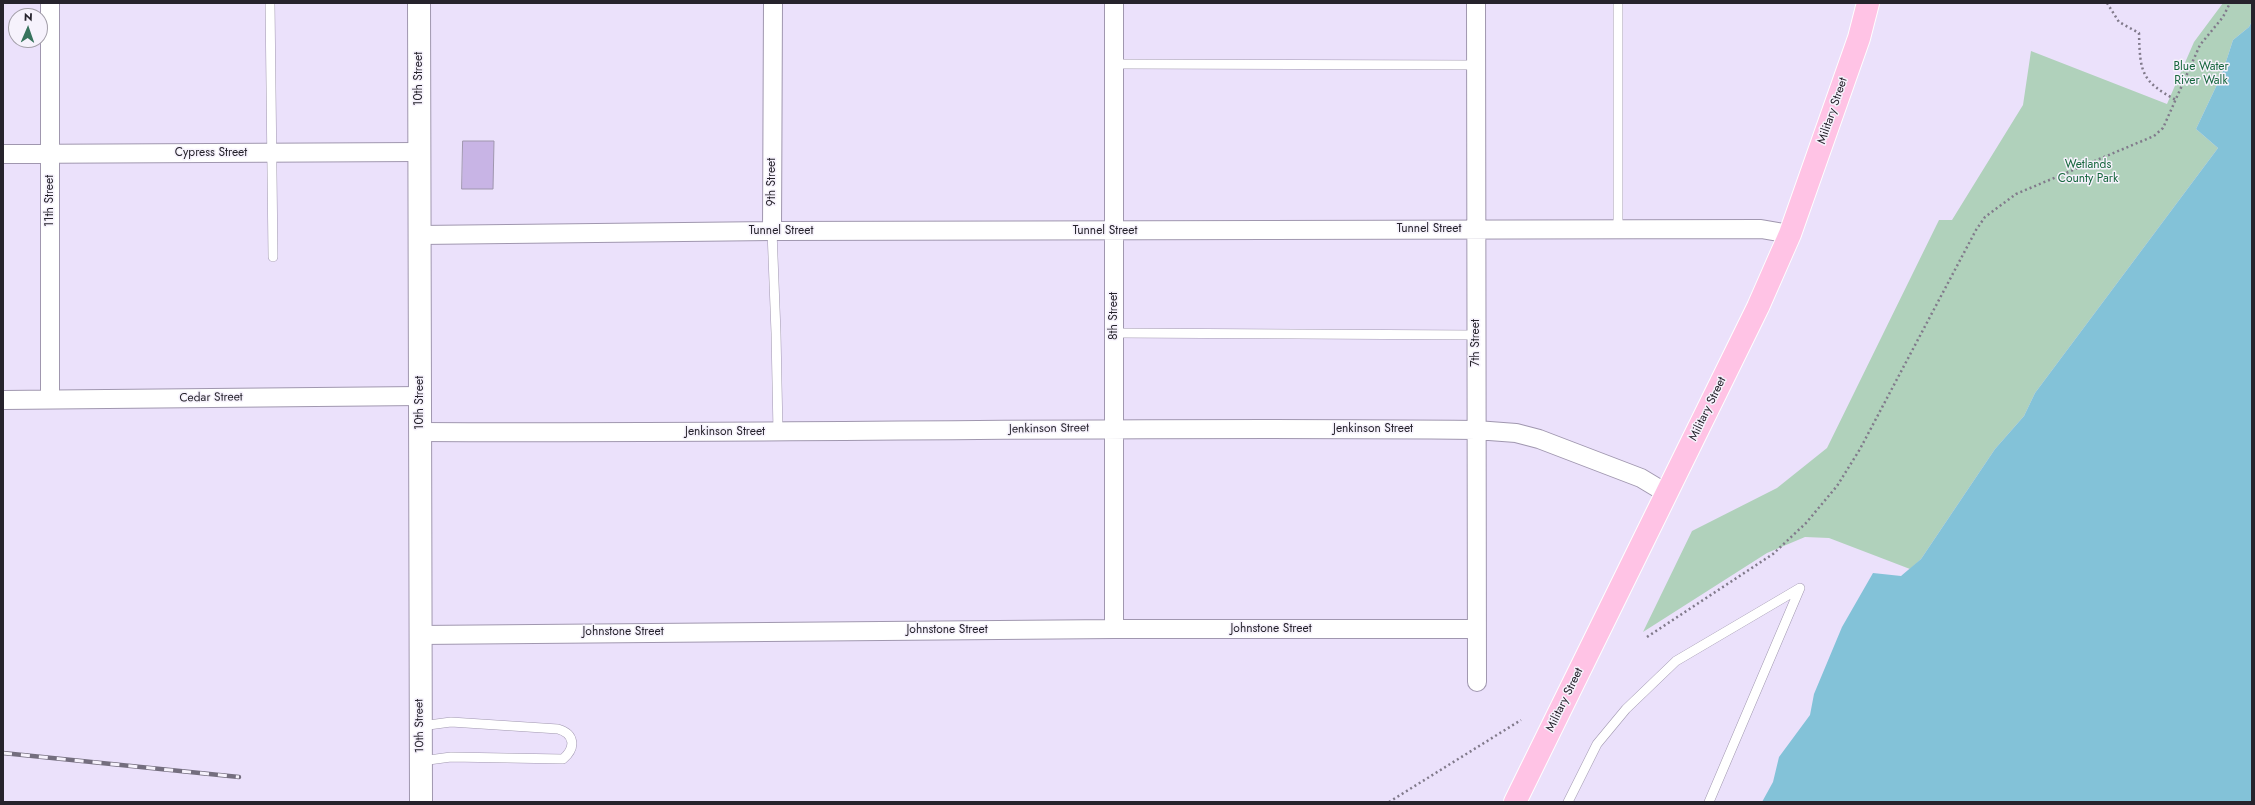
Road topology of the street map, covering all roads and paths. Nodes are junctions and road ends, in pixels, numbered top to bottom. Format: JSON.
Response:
{"nodes":[{"id":1,"x":50,"y":3,"type":"edge"},
{"id":2,"x":270,"y":3,"type":"edge"},
{"id":3,"x":419,"y":3,"type":"edge"},
{"id":4,"x":773,"y":3,"type":"edge"},
{"id":5,"x":1114,"y":3,"type":"edge"},
{"id":6,"x":1476,"y":3,"type":"edge"},
{"id":7,"x":1618,"y":3,"type":"edge"},
{"id":8,"x":1868,"y":3,"type":"edge"},
{"id":9,"x":2107,"y":3,"type":"edge"},
{"id":10,"x":2230,"y":3,"type":"edge"},
{"id":11,"x":1114,"y":64,"type":"junction"},
{"id":12,"x":1476,"y":65,"type":"junction"},
{"id":13,"x":2176,"y":100,"type":"junction"},
{"id":14,"x":420,"y":152,"type":"junction"},
{"id":15,"x":272,"y":153,"type":"junction"},
{"id":16,"x":3,"y":154,"type":"edge"},
{"id":17,"x":50,"y":154,"type":"junction"},
{"id":18,"x":1476,"y":229,"type":"junction"},
{"id":19,"x":1618,"y":229,"type":"junction"},
{"id":20,"x":772,"y":231,"type":"junction"},
{"id":21,"x":1115,"y":231,"type":"junction"},
{"id":22,"x":1790,"y":234,"type":"junction"},
{"id":23,"x":420,"y":235,"type":"junction"},
{"id":24,"x":273,"y":257,"type":"dead end"},
{"id":25,"x":1114,"y":333,"type":"junction"},
{"id":26,"x":1476,"y":335,"type":"junction"},
{"id":27,"x":420,"y":396,"type":"junction"},
{"id":28,"x":50,"y":399,"type":"junction"},
{"id":29,"x":3,"y":400,"type":"edge"},
{"id":30,"x":1113,"y":429,"type":"junction"},
{"id":31,"x":1476,"y":430,"type":"junction"},
{"id":32,"x":420,"y":432,"type":"junction"},
{"id":33,"x":778,"y":432,"type":"junction"},
{"id":34,"x":1666,"y":493,"type":"junction"},
{"id":35,"x":1114,"y":628,"type":"junction"},
{"id":36,"x":1476,"y":629,"type":"junction"},
{"id":37,"x":419,"y":635,"type":"junction"},
{"id":38,"x":1647,"y":637,"type":"dead end"},
{"id":39,"x":1477,"y":682,"type":"dead end"},
{"id":40,"x":1522,"y":720,"type":"dead end"},
{"id":41,"x":420,"y":726,"type":"junction"},
{"id":42,"x":421,"y":761,"type":"junction"},
{"id":43,"x":421,"y":802,"type":"edge"},
{"id":44,"x":1389,"y":802,"type":"edge"},
{"id":45,"x":1517,"y":802,"type":"edge"},
{"id":46,"x":1568,"y":802,"type":"edge"},
{"id":47,"x":1709,"y":802,"type":"edge"}],
"edges":[{"from":1,"to":17,"type":"street","name":"11th Street"},
{"from":2,"to":15,"type":"lane"},
{"from":3,"to":14,"type":"street","name":"10th Street"},
{"from":4,"to":20,"type":"street","name":"9th Street"},
{"from":5,"to":11,"type":"street","name":"8th Street"},
{"from":6,"to":12,"type":"street","name":"7th Street"},
{"from":7,"to":19,"type":"lane"},
{"from":8,"to":22,"type":"main road","name":"Military Street"},
{"from":9,"to":13,"type":"path"},
{"from":10,"to":13,"type":"path"},
{"from":11,"to":12,"type":"lane"},
{"from":11,"to":21,"type":"street","name":"8th Street"},
{"from":12,"to":18,"type":"street","name":"7th Street"},
{"from":13,"to":38,"type":"path"},
{"from":14,"to":15,"type":"street","name":"Cypress Street"},
{"from":14,"to":23,"type":"street","name":"10th Street"},
{"from":15,"to":17,"type":"street","name":"Cypress Street"},
{"from":15,"to":24,"type":"lane"},
{"from":16,"to":17,"type":"street","name":"Cypress Street"},
{"from":17,"to":28,"type":"street","name":"11th Street"},
{"from":18,"to":19,"type":"street","name":"Tunnel Street"},
{"from":18,"to":21,"type":"street","name":"Tunnel Street"},
{"from":18,"to":26,"type":"street","name":"7th Street"},
{"from":19,"to":22,"type":"street","name":"Tunnel Street"},
{"from":20,"to":21,"type":"street","name":"Tunnel Street"},
{"from":20,"to":23,"type":"street","name":"Tunnel Street"},
{"from":20,"to":33,"type":"lane","name":"9th Street"},
{"from":21,"to":25,"type":"street","name":"8th Street"},
{"from":22,"to":34,"type":"main road","name":"Military Street"},
{"from":23,"to":27,"type":"street","name":"10th Street"},
{"from":25,"to":26,"type":"lane"},
{"from":25,"to":30,"type":"street","name":"8th Street"},
{"from":26,"to":31,"type":"street","name":"7th Street"},
{"from":27,"to":28,"type":"street","name":"Cedar Street"},
{"from":27,"to":32,"type":"street","name":"10th Street"},
{"from":28,"to":29,"type":"street","name":"Cedar Street"},
{"from":30,"to":31,"type":"street","name":"Jenkinson Street"},
{"from":30,"to":33,"type":"street","name":"Jenkinson Street"},
{"from":30,"to":35,"type":"street","name":"8th Street"},
{"from":31,"to":34,"type":"street","name":"Jenkinson Street"},
{"from":31,"to":36,"type":"street","name":"7th Street"},
{"from":32,"to":33,"type":"street","name":"Jenkinson Street"},
{"from":32,"to":37,"type":"street","name":"10th Street"},
{"from":34,"to":45,"type":"main road","name":"Military Street"},
{"from":35,"to":36,"type":"street","name":"Johnstone Street"},
{"from":35,"to":37,"type":"street","name":"Johnstone Street"},
{"from":36,"to":39,"type":"street","name":"7th Street"},
{"from":37,"to":41,"type":"street","name":"10th Street"},
{"from":40,"to":44,"type":"path"},
{"from":41,"to":42,"type":"street","name":"10th Street"},
{"from":41,"to":42,"type":"lane"},
{"from":42,"to":43,"type":"street","name":"10th Street"},
{"from":46,"to":47,"type":"lane"}]}
